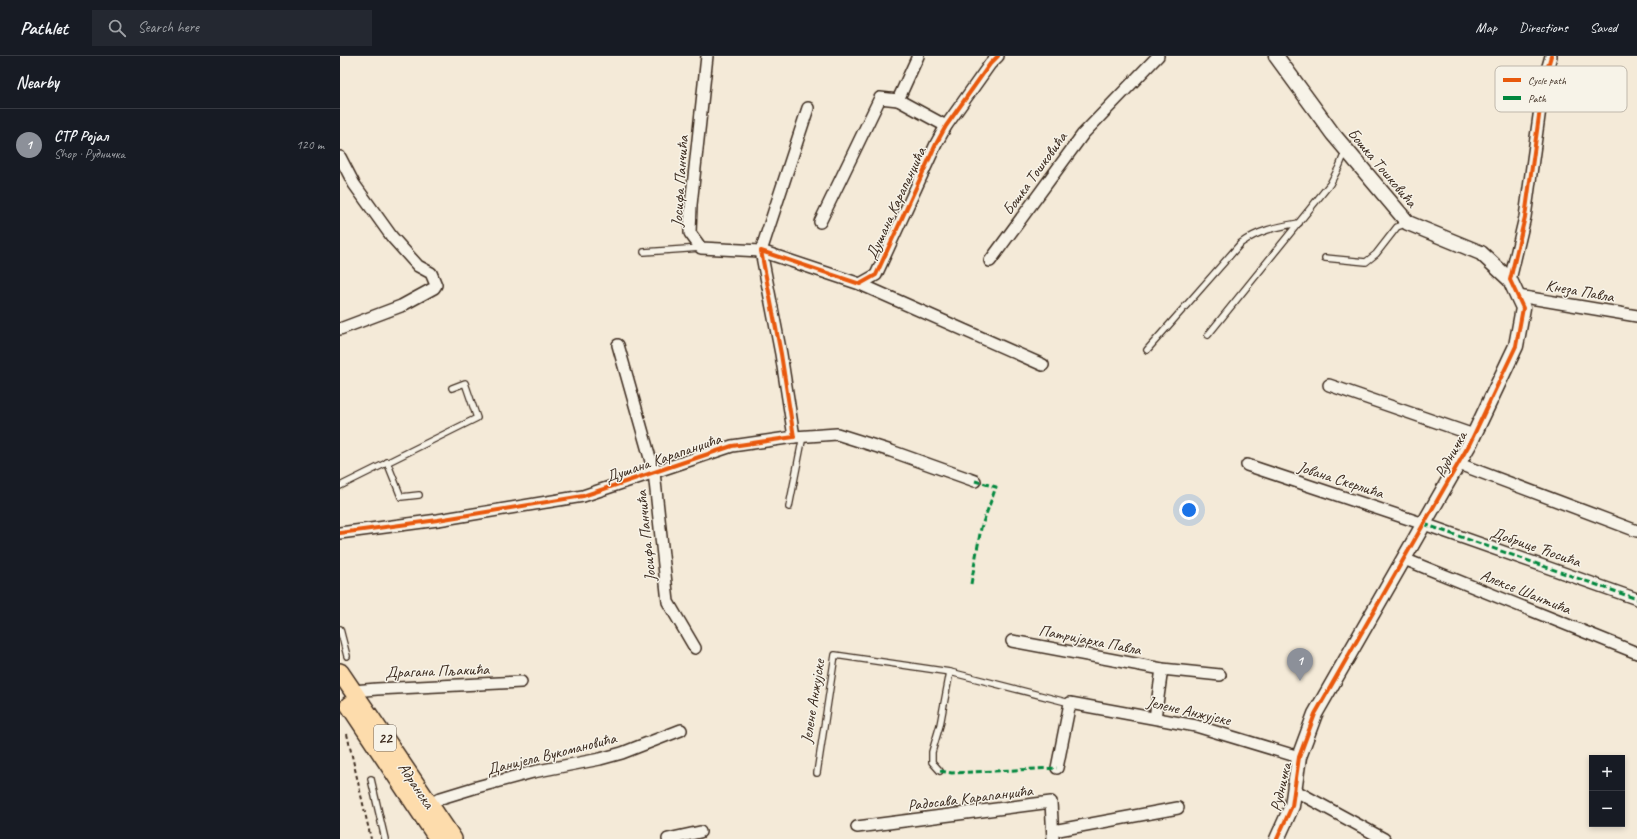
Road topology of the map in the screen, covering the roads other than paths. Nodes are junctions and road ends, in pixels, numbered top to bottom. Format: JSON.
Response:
{"nodes":[{"id":1,"x":707,"y":56,"type":"edge"},
{"id":2,"x":918,"y":56,"type":"edge"},
{"id":3,"x":998,"y":56,"type":"edge"},
{"id":4,"x":1158,"y":56,"type":"edge"},
{"id":5,"x":1276,"y":56,"type":"edge"},
{"id":6,"x":1551,"y":56,"type":"edge"},
{"id":7,"x":1548,"y":66,"type":"edge"},
{"id":8,"x":898,"y":100,"type":"junction"},
{"id":9,"x":808,"y":108,"type":"dead end"},
{"id":10,"x":1540,"y":112,"type":"edge"},
{"id":11,"x":946,"y":126,"type":"junction"},
{"id":12,"x":1346,"y":150,"type":"junction"},
{"id":13,"x":340,"y":157,"type":"edge"},
{"id":14,"x":820,"y":222,"type":"dead end"},
{"id":15,"x":1299,"y":223,"type":"junction"},
{"id":16,"x":1408,"y":223,"type":"junction"},
{"id":17,"x":701,"y":248,"type":"junction"},
{"id":18,"x":761,"y":251,"type":"junction"},
{"id":19,"x":644,"y":252,"type":"dead end"},
{"id":20,"x":1325,"y":258,"type":"dead end"},
{"id":21,"x":990,"y":261,"type":"dead end"},
{"id":22,"x":1510,"y":280,"type":"junction"},
{"id":23,"x":860,"y":284,"type":"junction"},
{"id":24,"x":1518,"y":296,"type":"junction"},
{"id":25,"x":1637,"y":316,"type":"edge"},
{"id":26,"x":340,"y":329,"type":"edge"},
{"id":27,"x":1208,"y":335,"type":"dead end"},
{"id":28,"x":618,"y":345,"type":"dead end"},
{"id":29,"x":1146,"y":350,"type":"dead end"},
{"id":30,"x":1044,"y":365,"type":"dead end"},
{"id":31,"x":1329,"y":384,"type":"dead end"},
{"id":32,"x":452,"y":388,"type":"dead end"},
{"id":33,"x":1474,"y":435,"type":"junction"},
{"id":34,"x":799,"y":436,"type":"junction"},
{"id":35,"x":387,"y":462,"type":"junction"},
{"id":36,"x":1458,"y":464,"type":"junction"},
{"id":37,"x":1247,"y":465,"type":"dead end"},
{"id":38,"x":654,"y":472,"type":"junction"},
{"id":39,"x":975,"y":481,"type":"dead end"},
{"id":40,"x":340,"y":486,"type":"edge"},
{"id":41,"x":419,"y":495,"type":"dead end"},
{"id":42,"x":789,"y":508,"type":"dead end"},
{"id":43,"x":1424,"y":524,"type":"junction"},
{"id":44,"x":1637,"y":531,"type":"edge"},
{"id":45,"x":340,"y":533,"type":"edge"},
{"id":46,"x":1404,"y":559,"type":"junction"},
{"id":47,"x":1637,"y":599,"type":"edge"},
{"id":48,"x":340,"y":630,"type":"edge"},
{"id":49,"x":1012,"y":641,"type":"dead end"},
{"id":50,"x":695,"y":648,"type":"dead end"},
{"id":51,"x":1637,"y":653,"type":"edge"},
{"id":52,"x":347,"y":656,"type":"dead end"},
{"id":53,"x":1162,"y":669,"type":"junction"},
{"id":54,"x":340,"y":672,"type":"edge"},
{"id":55,"x":950,"y":672,"type":"junction"},
{"id":56,"x":1220,"y":675,"type":"dead end"},
{"id":57,"x":522,"y":682,"type":"dead end"},
{"id":58,"x":347,"y":691,"type":"edge"},
{"id":59,"x":1070,"y":703,"type":"junction"},
{"id":60,"x":1155,"y":718,"type":"junction"},
{"id":61,"x":681,"y":730,"type":"dead end"},
{"id":62,"x":1299,"y":757,"type":"junction"},
{"id":63,"x":1057,"y":768,"type":"dead end"},
{"id":64,"x":940,"y":771,"type":"dead end"},
{"id":65,"x":817,"y":773,"type":"dead end"},
{"id":66,"x":371,"y":779,"type":"dead end"},
{"id":67,"x":1294,"y":790,"type":"junction"},
{"id":68,"x":424,"y":808,"type":"junction"},
{"id":69,"x":1178,"y":808,"type":"dead end"},
{"id":70,"x":857,"y":827,"type":"dead end"},
{"id":71,"x":700,"y":832,"type":"dead end"},
{"id":72,"x":1053,"y":835,"type":"edge"},
{"id":73,"x":385,"y":839,"type":"edge"},
{"id":74,"x":424,"y":839,"type":"edge"},
{"id":75,"x":438,"y":839,"type":"edge"},
{"id":76,"x":453,"y":839,"type":"edge"},
{"id":77,"x":668,"y":839,"type":"edge"},
{"id":78,"x":1277,"y":839,"type":"edge"},
{"id":79,"x":1384,"y":839,"type":"edge"}],
"edges":[{"from":1,"to":17,"type":"street","name":"Јосифа Панчића"},
{"from":2,"to":8,"type":"street"},
{"from":3,"to":11,"type":"street","name":"Душана Карапанџића"},
{"from":4,"to":21,"type":"street","name":"Бошка Тошковића"},
{"from":5,"to":12,"type":"street","name":"Бошка Тошковића"},
{"from":6,"to":7,"type":"street"},
{"from":8,"to":11,"type":"street"},
{"from":8,"to":14,"type":"street"},
{"from":9,"to":18,"type":"street"},
{"from":10,"to":22,"type":"street"},
{"from":11,"to":23,"type":"street","name":"Душана Карапанџића"},
{"from":12,"to":15,"type":"lane"},
{"from":12,"to":16,"type":"street","name":"Бошка Тошковића"},
{"from":13,"to":26,"type":"street"},
{"from":15,"to":27,"type":"lane"},
{"from":15,"to":29,"type":"lane"},
{"from":16,"to":20,"type":"lane"},
{"from":16,"to":22,"type":"street","name":"Бошка Тошковића"},
{"from":17,"to":18,"type":"street"},
{"from":17,"to":19,"type":"lane","name":"Јосифа Панчића"},
{"from":18,"to":23,"type":"street"},
{"from":18,"to":34,"type":"street"},
{"from":22,"to":24,"type":"street","name":"Рудничка"},
{"from":23,"to":30,"type":"street"},
{"from":24,"to":25,"type":"street","name":"Кнеза Павла"},
{"from":24,"to":33,"type":"street","name":"Рудничка"},
{"from":28,"to":38,"type":"street","name":"Јосифа Панчића"},
{"from":31,"to":33,"type":"street","name":"Рудничка"},
{"from":32,"to":35,"type":"lane"},
{"from":33,"to":36,"type":"street","name":"Рудничка"},
{"from":34,"to":38,"type":"street","name":"Душана Карапанџића"},
{"from":34,"to":39,"type":"street","name":"Душана Карапанџића"},
{"from":34,"to":42,"type":"lane"},
{"from":35,"to":40,"type":"lane"},
{"from":35,"to":41,"type":"lane"},
{"from":36,"to":43,"type":"street","name":"Рудничка"},
{"from":36,"to":44,"type":"street"},
{"from":37,"to":43,"type":"street","name":"Јована Скерлића"},
{"from":38,"to":45,"type":"street","name":"Душана Карапанџића"},
{"from":38,"to":50,"type":"street","name":"Јосифа Панчића"},
{"from":43,"to":46,"type":"street","name":"Рудничка"},
{"from":43,"to":47,"type":"street","name":"Добрице Ћосића"},
{"from":46,"to":51,"type":"street","name":"Алексе Шантића"},
{"from":46,"to":62,"type":"street","name":"Рудничка"},
{"from":48,"to":52,"type":"lane"},
{"from":49,"to":53,"type":"street","name":"Патријарха Павла"},
{"from":53,"to":56,"type":"street","name":"Патријарха Павла"},
{"from":53,"to":60,"type":"street"},
{"from":54,"to":58,"type":"main road","name":"Адранска","number":"22"},
{"from":55,"to":59,"type":"lane","name":"Јелене Анжујске"},
{"from":55,"to":64,"type":"lane"},
{"from":55,"to":65,"type":"lane","name":"Јелене Анжујске"},
{"from":57,"to":58,"type":"street","name":"Драгана Пљакића"},
{"from":58,"to":68,"type":"main road","name":"Адранска","number":"22"},
{"from":59,"to":60,"type":"street","name":"Јелене Анжујске"},
{"from":59,"to":63,"type":"street"},
{"from":60,"to":62,"type":"street","name":"Јелене Анжујске"},
{"from":61,"to":68,"type":"street","name":"Данијела Вукомановића"},
{"from":62,"to":67,"type":"street","name":"Рудничка"},
{"from":66,"to":73,"type":"lane"},
{"from":67,"to":78,"type":"street","name":"Рудничка"},
{"from":67,"to":79,"type":"street"},
{"from":68,"to":74,"type":"main road"},
{"from":68,"to":75,"type":"main road","name":"Адранска","number":"22"},
{"from":68,"to":76,"type":"main road","name":"Адранска","number":"22"},
{"from":69,"to":72,"type":"street"},
{"from":70,"to":72,"type":"street","name":"Радосава Карапанџића"},
{"from":71,"to":77,"type":"street"}]}
